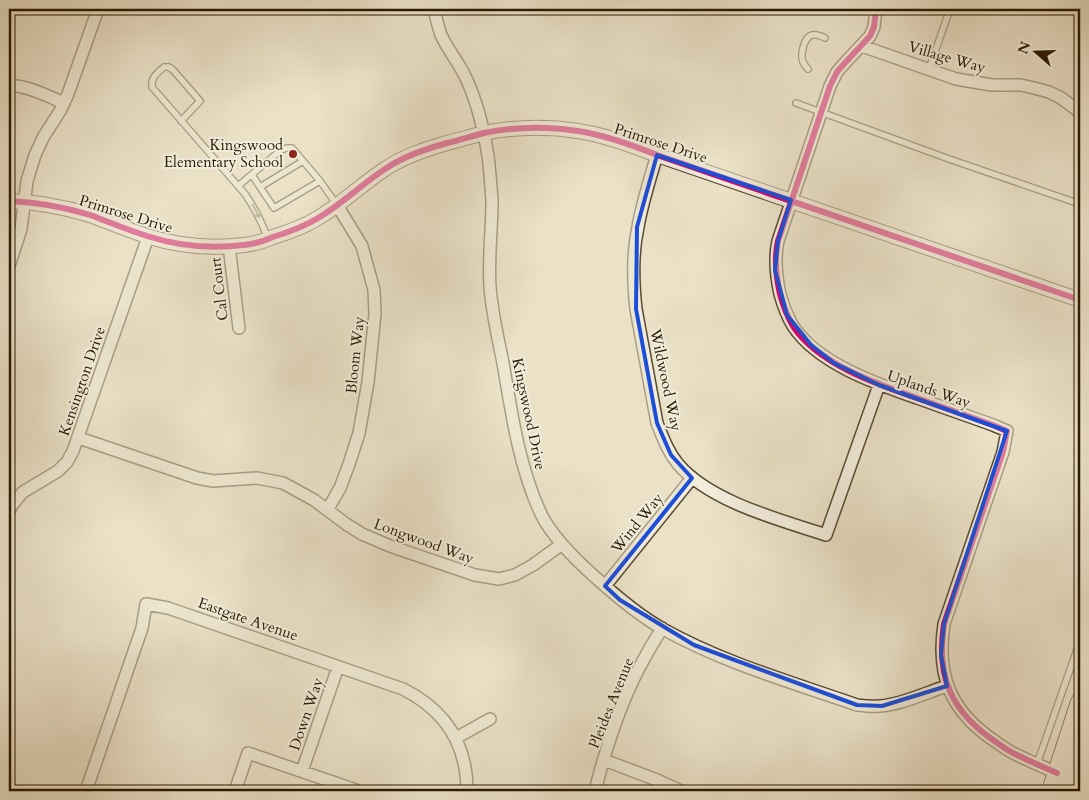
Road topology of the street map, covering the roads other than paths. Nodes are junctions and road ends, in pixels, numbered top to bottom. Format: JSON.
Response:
{"nodes":[{"id":1,"x":98,"y":9,"type":"edge"},
{"id":2,"x":434,"y":9,"type":"edge"},
{"id":3,"x":876,"y":9,"type":"edge"},
{"id":4,"x":884,"y":9,"type":"edge"},
{"id":5,"x":950,"y":9,"type":"edge"},
{"id":6,"x":900,"y":10,"type":"edge"},
{"id":7,"x":825,"y":38,"type":"dead end"},
{"id":8,"x":862,"y":46,"type":"junction"},
{"id":9,"x":808,"y":69,"type":"dead end"},
{"id":10,"x":929,"y":70,"type":"junction"},
{"id":11,"x":9,"y":86,"type":"edge"},
{"id":12,"x":64,"y":103,"type":"junction"},
{"id":13,"x":796,"y":103,"type":"dead end"},
{"id":14,"x":1080,"y":112,"type":"edge"},
{"id":15,"x":820,"y":113,"type":"junction"},
{"id":16,"x":181,"y":121,"type":"junction"},
{"id":17,"x":484,"y":133,"type":"junction"},
{"id":18,"x":657,"y":155,"type":"junction"},
{"id":19,"x":303,"y":161,"type":"junction"},
{"id":20,"x":252,"y":176,"type":"junction"},
{"id":21,"x":320,"y":181,"type":"junction"},
{"id":22,"x":238,"y":186,"type":"junction"},
{"id":23,"x":260,"y":187,"type":"junction"},
{"id":24,"x":791,"y":200,"type":"junction"},
{"id":25,"x":9,"y":201,"type":"edge"},
{"id":26,"x":24,"y":202,"type":"junction"},
{"id":27,"x":1080,"y":204,"type":"edge"},
{"id":28,"x":337,"y":205,"type":"junction"},
{"id":29,"x":148,"y":237,"type":"junction"},
{"id":30,"x":268,"y":239,"type":"junction"},
{"id":31,"x":229,"y":246,"type":"junction"},
{"id":32,"x":9,"y":266,"type":"edge"},
{"id":33,"x":1080,"y":300,"type":"edge"},
{"id":34,"x":238,"y":328,"type":"dead end"},
{"id":35,"x":879,"y":385,"type":"junction"},
{"id":36,"x":79,"y":438,"type":"junction"},
{"id":37,"x":692,"y":478,"type":"junction"},
{"id":38,"x":328,"y":509,"type":"junction"},
{"id":39,"x":9,"y":511,"type":"edge"},
{"id":40,"x":562,"y":544,"type":"junction"},
{"id":41,"x":605,"y":586,"type":"junction"},
{"id":42,"x":662,"y":628,"type":"junction"},
{"id":43,"x":1080,"y":641,"type":"edge"},
{"id":44,"x":338,"y":666,"type":"junction"},
{"id":45,"x":947,"y":686,"type":"junction"},
{"id":46,"x":1080,"y":702,"type":"edge"},
{"id":47,"x":490,"y":719,"type":"dead end"},
{"id":48,"x":1080,"y":724,"type":"edge"},
{"id":49,"x":456,"y":738,"type":"junction"},
{"id":50,"x":604,"y":760,"type":"junction"},
{"id":51,"x":1080,"y":762,"type":"edge"},
{"id":52,"x":1037,"y":764,"type":"junction"},
{"id":53,"x":302,"y":771,"type":"junction"},
{"id":54,"x":1057,"y":773,"type":"junction"},
{"id":55,"x":1070,"y":788,"type":"edge"},
{"id":56,"x":86,"y":791,"type":"edge"},
{"id":57,"x":235,"y":791,"type":"edge"},
{"id":58,"x":356,"y":791,"type":"edge"},
{"id":59,"x":467,"y":791,"type":"edge"},
{"id":60,"x":595,"y":791,"type":"edge"},
{"id":61,"x":681,"y":791,"type":"edge"},
{"id":62,"x":1051,"y":791,"type":"edge"}],
"edges":[{"from":1,"to":12,"type":"street"},
{"from":2,"to":17,"type":"street","name":"Kingswood Drive"},
{"from":3,"to":8,"type":"street","name":"Uplands Way"},
{"from":4,"to":6,"type":"lane"},
{"from":5,"to":10,"type":"lane"},
{"from":7,"to":9,"type":"lane"},
{"from":8,"to":10,"type":"street","name":"Village Way"},
{"from":8,"to":15,"type":"street","name":"Uplands Way"},
{"from":10,"to":14,"type":"street","name":"Village Way"},
{"from":11,"to":12,"type":"street"},
{"from":12,"to":26,"type":"street"},
{"from":13,"to":15,"type":"lane"},
{"from":15,"to":24,"type":"street","name":"Uplands Way"},
{"from":15,"to":27,"type":"lane"},
{"from":16,"to":16,"type":"lane"},
{"from":16,"to":22,"type":"lane"},
{"from":17,"to":18,"type":"street","name":"Primrose Drive"},
{"from":17,"to":28,"type":"street","name":"Primrose Drive"},
{"from":17,"to":40,"type":"street","name":"Kingswood Drive"},
{"from":18,"to":24,"type":"street","name":"Primrose Drive"},
{"from":18,"to":37,"type":"street","name":"Wildwood Way"},
{"from":19,"to":20,"type":"lane"},
{"from":19,"to":21,"type":"lane"},
{"from":19,"to":23,"type":"lane"},
{"from":20,"to":22,"type":"lane"},
{"from":20,"to":23,"type":"lane"},
{"from":21,"to":23,"type":"lane"},
{"from":21,"to":28,"type":"lane"},
{"from":22,"to":30,"type":"lane","one_way":true},
{"from":24,"to":33,"type":"street","name":"Primrose Drive"},
{"from":24,"to":35,"type":"street","name":"Uplands Way"},
{"from":25,"to":26,"type":"street","name":"Primrose Drive"},
{"from":26,"to":29,"type":"street","name":"Primrose Drive"},
{"from":26,"to":32,"type":"street"},
{"from":28,"to":30,"type":"street","name":"Primrose Drive"},
{"from":28,"to":38,"type":"street","name":"Bloom Way"},
{"from":29,"to":31,"type":"street","name":"Primrose Drive"},
{"from":29,"to":36,"type":"street","name":"Kensington Drive"},
{"from":30,"to":31,"type":"street","name":"Primrose Drive"},
{"from":31,"to":34,"type":"street","name":"Cal Court"},
{"from":35,"to":37,"type":"street","name":"Wildwood Way"},
{"from":35,"to":45,"type":"street","name":"Uplands Way"},
{"from":36,"to":38,"type":"street","name":"Longwood Way"},
{"from":36,"to":39,"type":"street","name":"Kensington Drive"},
{"from":37,"to":41,"type":"street","name":"Wind Way"},
{"from":38,"to":40,"type":"street","name":"Longwood Way"},
{"from":40,"to":41,"type":"street","name":"Kingswood Drive"},
{"from":41,"to":42,"type":"street","name":"Kingswood Drive"},
{"from":42,"to":45,"type":"street","name":"Kingswood Drive"},
{"from":42,"to":50,"type":"street","name":"Pleides Avenue"},
{"from":43,"to":52,"type":"lane"},
{"from":44,"to":49,"type":"street","name":"Eastgate Avenue"},
{"from":44,"to":53,"type":"street","name":"Down Way"},
{"from":44,"to":56,"type":"street","name":"Eastgate Avenue"},
{"from":45,"to":52,"type":"street","name":"Uplands Way"},
{"from":46,"to":54,"type":"main road"},
{"from":47,"to":49,"type":"street"},
{"from":48,"to":55,"type":"main road"},
{"from":49,"to":59,"type":"street","name":"Eastgate Avenue"},
{"from":50,"to":60,"type":"street","name":"Pleides Avenue"},
{"from":50,"to":61,"type":"street"},
{"from":51,"to":55,"type":"main road"},
{"from":52,"to":54,"type":"street","name":"Uplands Way"},
{"from":53,"to":57,"type":"street"},
{"from":53,"to":58,"type":"street"},
{"from":54,"to":55,"type":"main road"},
{"from":54,"to":62,"type":"main road"}]}
